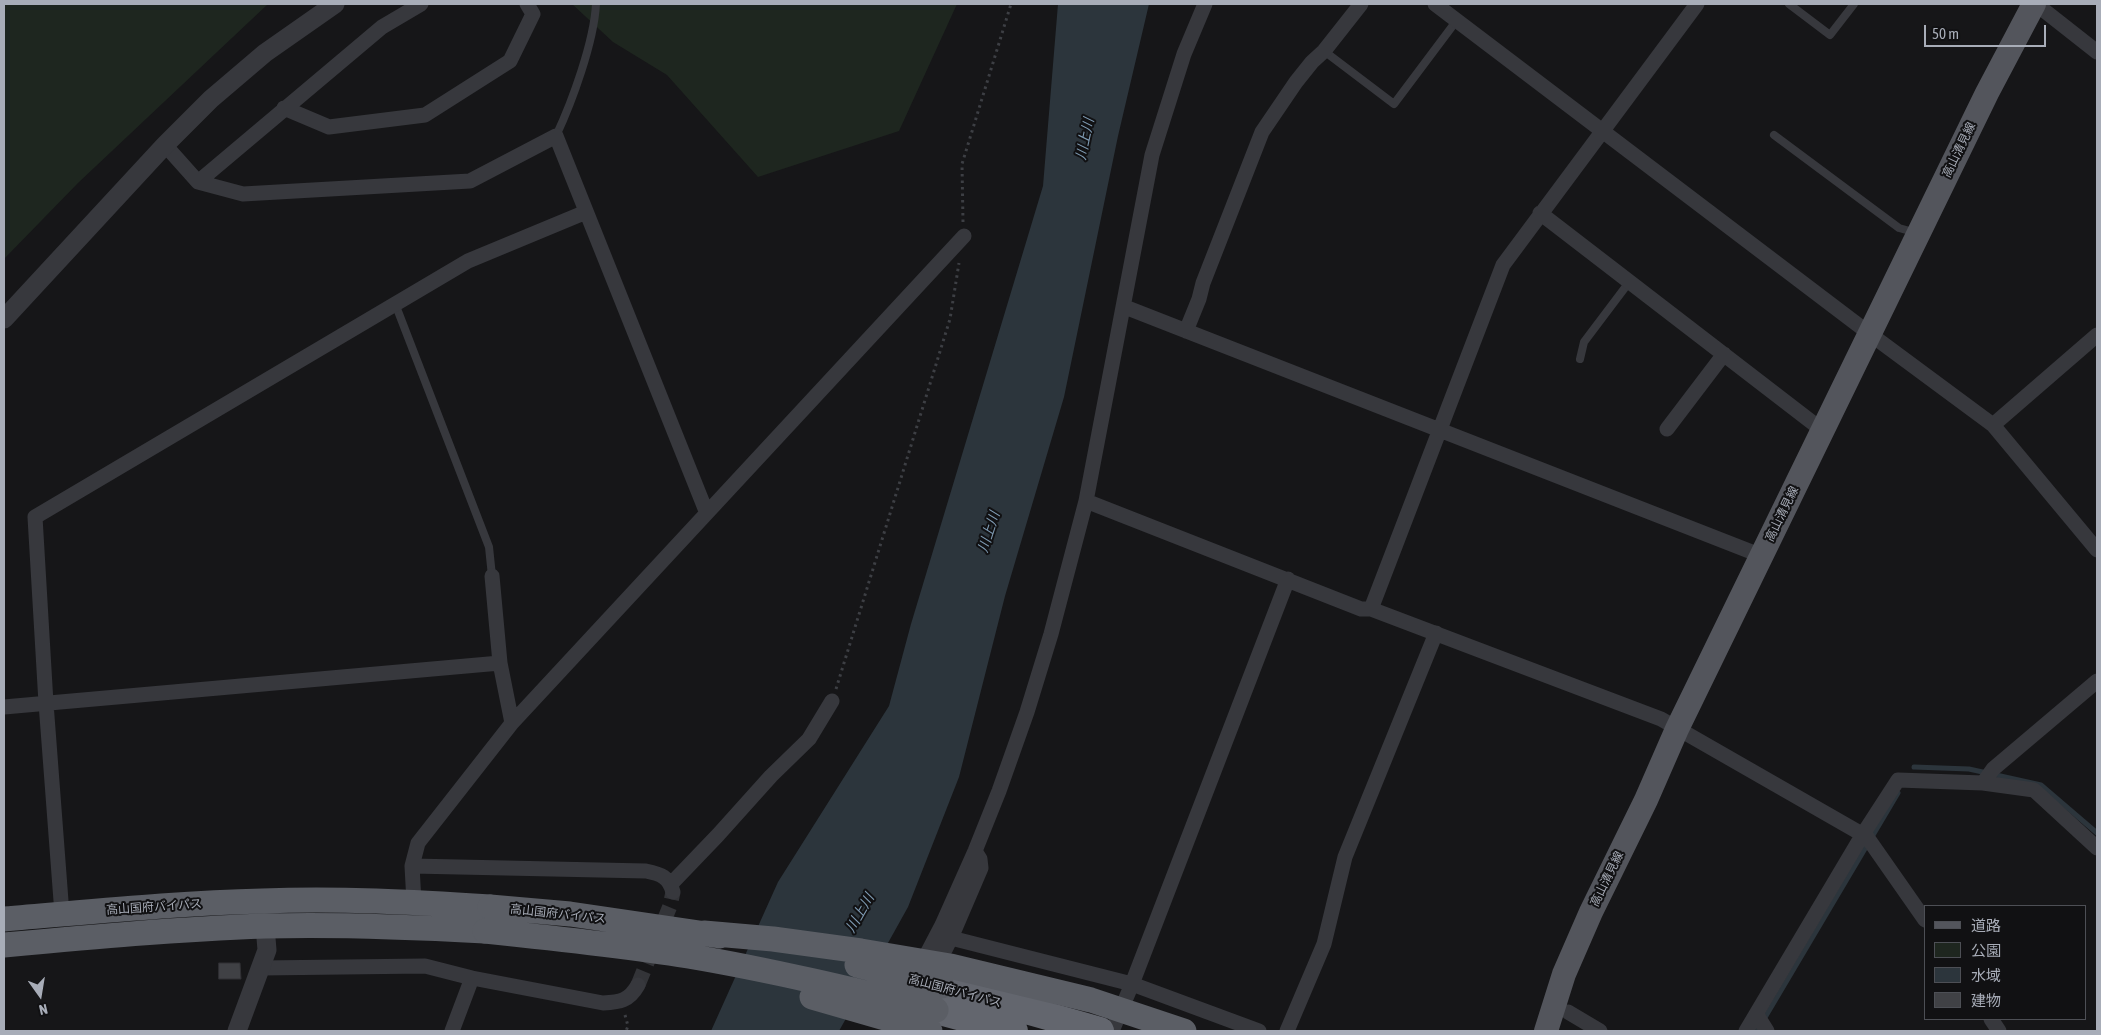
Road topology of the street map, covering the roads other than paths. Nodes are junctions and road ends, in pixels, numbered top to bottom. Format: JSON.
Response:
{"nodes":[{"id":1,"x":335,"y":4,"type":"edge"},
{"id":2,"x":421,"y":4,"type":"edge"},
{"id":3,"x":527,"y":4,"type":"edge"},
{"id":4,"x":596,"y":4,"type":"edge"},
{"id":5,"x":1205,"y":4,"type":"edge"},
{"id":6,"x":1361,"y":4,"type":"edge"},
{"id":7,"x":1435,"y":4,"type":"edge"},
{"id":8,"x":1697,"y":4,"type":"edge"},
{"id":9,"x":1789,"y":4,"type":"edge"},
{"id":10,"x":1854,"y":4,"type":"edge"},
{"id":11,"x":2035,"y":4,"type":"edge"},
{"id":12,"x":1457,"y":20,"type":"junction"},
{"id":13,"x":1324,"y":51,"type":"junction"},
{"id":14,"x":2097,"y":52,"type":"edge"},
{"id":15,"x":284,"y":108,"type":"junction"},
{"id":16,"x":1602,"y":131,"type":"junction"},
{"id":17,"x":1774,"y":135,"type":"dead end"},
{"id":18,"x":556,"y":136,"type":"junction"},
{"id":19,"x":165,"y":145,"type":"junction"},
{"id":20,"x":198,"y":182,"type":"junction"},
{"id":21,"x":586,"y":212,"type":"junction"},
{"id":22,"x":1540,"y":213,"type":"junction"},
{"id":23,"x":1919,"y":234,"type":"junction"},
{"id":24,"x":964,"y":236,"type":"road end"},
{"id":25,"x":1630,"y":281,"type":"junction"},
{"id":26,"x":396,"y":306,"type":"junction"},
{"id":27,"x":1125,"y":307,"type":"junction"},
{"id":28,"x":4,"y":319,"type":"edge"},
{"id":29,"x":1186,"y":331,"type":"junction"},
{"id":30,"x":1870,"y":334,"type":"junction"},
{"id":31,"x":2097,"y":335,"type":"edge"},
{"id":32,"x":1724,"y":354,"type":"junction"},
{"id":33,"x":1580,"y":359,"type":"dead end"},
{"id":34,"x":1993,"y":425,"type":"junction"},
{"id":35,"x":1667,"y":429,"type":"dead end"},
{"id":36,"x":1439,"y":430,"type":"junction"},
{"id":37,"x":1822,"y":430,"type":"junction"},
{"id":38,"x":1086,"y":500,"type":"junction"},
{"id":39,"x":706,"y":511,"type":"junction"},
{"id":40,"x":2097,"y":550,"type":"edge"},
{"id":41,"x":1762,"y":556,"type":"junction"},
{"id":42,"x":492,"y":576,"type":"joint"},
{"id":43,"x":1288,"y":580,"type":"junction"},
{"id":44,"x":1371,"y":609,"type":"junction"},
{"id":45,"x":1436,"y":634,"type":"junction"},
{"id":46,"x":500,"y":663,"type":"junction"},
{"id":47,"x":2097,"y":681,"type":"edge"},
{"id":48,"x":832,"y":701,"type":"road end"},
{"id":49,"x":46,"y":703,"type":"junction"},
{"id":50,"x":4,"y":707,"type":"edge"},
{"id":51,"x":512,"y":722,"type":"junction"},
{"id":52,"x":1677,"y":729,"type":"junction"},
{"id":53,"x":1988,"y":777,"type":"junction"},
{"id":54,"x":1869,"y":839,"type":"junction"},
{"id":55,"x":2097,"y":848,"type":"edge"},
{"id":56,"x":975,"y":851,"type":"junction"},
{"id":57,"x":412,"y":866,"type":"junction"},
{"id":58,"x":414,"y":902,"type":"junction"},
{"id":59,"x":62,"y":914,"type":"junction"},
{"id":60,"x":4,"y":919,"type":"edge"},
{"id":61,"x":1924,"y":919,"type":"edge"},
{"id":62,"x":265,"y":926,"type":"junction"},
{"id":63,"x":704,"y":933,"type":"junction"},
{"id":64,"x":951,"y":938,"type":"junction"},
{"id":65,"x":4,"y":945,"type":"edge"},
{"id":66,"x":261,"y":968,"type":"junction"},
{"id":67,"x":472,"y":978,"type":"junction"},
{"id":68,"x":1132,"y":984,"type":"junction"},
{"id":69,"x":638,"y":985,"type":"tunnel mouth"},
{"id":70,"x":936,"y":1009,"type":"edge"},
{"id":71,"x":1568,"y":1012,"type":"dead end"},
{"id":72,"x":1992,"y":1020,"type":"edge"},
{"id":73,"x":1762,"y":1023,"type":"edge"},
{"id":74,"x":237,"y":1031,"type":"edge"},
{"id":75,"x":452,"y":1031,"type":"edge"},
{"id":76,"x":887,"y":1031,"type":"edge"},
{"id":77,"x":904,"y":1031,"type":"edge"},
{"id":78,"x":1014,"y":1031,"type":"edge"},
{"id":79,"x":1100,"y":1031,"type":"edge"},
{"id":80,"x":1112,"y":1031,"type":"edge"},
{"id":81,"x":1184,"y":1031,"type":"edge"},
{"id":82,"x":1259,"y":1031,"type":"edge"},
{"id":83,"x":1287,"y":1031,"type":"edge"},
{"id":84,"x":1546,"y":1031,"type":"edge"},
{"id":85,"x":1600,"y":1031,"type":"edge"},
{"id":86,"x":1746,"y":1031,"type":"edge"},
{"id":87,"x":1999,"y":1031,"type":"edge"}],
"edges":[{"from":1,"to":19,"type":"street"},
{"from":2,"to":15,"type":"street"},
{"from":3,"to":15,"type":"street"},
{"from":4,"to":18,"type":"lane"},
{"from":5,"to":27,"type":"street"},
{"from":6,"to":13,"type":"street"},
{"from":7,"to":12,"type":"street"},
{"from":8,"to":16,"type":"street"},
{"from":9,"to":10,"type":"lane"},
{"from":11,"to":14,"type":"street"},
{"from":11,"to":23,"type":"main road","name":"高山清見線"},
{"from":12,"to":13,"type":"lane"},
{"from":12,"to":16,"type":"street"},
{"from":13,"to":29,"type":"street"},
{"from":15,"to":20,"type":"street"},
{"from":16,"to":22,"type":"street"},
{"from":16,"to":30,"type":"street"},
{"from":17,"to":23,"type":"lane"},
{"from":18,"to":20,"type":"street"},
{"from":18,"to":21,"type":"street"},
{"from":19,"to":20,"type":"street"},
{"from":19,"to":28,"type":"street"},
{"from":21,"to":26,"type":"street"},
{"from":21,"to":39,"type":"street"},
{"from":22,"to":25,"type":"street"},
{"from":22,"to":36,"type":"street"},
{"from":23,"to":30,"type":"main road","name":"高山清見線"},
{"from":24,"to":39,"type":"street"},
{"from":25,"to":32,"type":"street"},
{"from":25,"to":33,"type":"lane"},
{"from":26,"to":42,"type":"lane"},
{"from":26,"to":49,"type":"street"},
{"from":27,"to":29,"type":"street"},
{"from":27,"to":38,"type":"street"},
{"from":29,"to":36,"type":"street"},
{"from":30,"to":34,"type":"street"},
{"from":30,"to":37,"type":"main road","name":"高山清見線"},
{"from":31,"to":34,"type":"street"},
{"from":32,"to":35,"type":"street"},
{"from":32,"to":37,"type":"street"},
{"from":34,"to":40,"type":"street"},
{"from":36,"to":41,"type":"street"},
{"from":36,"to":44,"type":"street"},
{"from":37,"to":41,"type":"main road","name":"高山清見線"},
{"from":38,"to":43,"type":"street"},
{"from":38,"to":56,"type":"street"},
{"from":39,"to":51,"type":"street"},
{"from":41,"to":52,"type":"main road","name":"高山清見線"},
{"from":42,"to":46,"type":"street"},
{"from":43,"to":44,"type":"street"},
{"from":43,"to":68,"type":"street"},
{"from":44,"to":45,"type":"street"},
{"from":45,"to":52,"type":"street"},
{"from":45,"to":83,"type":"street"},
{"from":46,"to":49,"type":"street"},
{"from":46,"to":51,"type":"street"},
{"from":47,"to":53,"type":"street"},
{"from":48,"to":57,"type":"street"},
{"from":49,"to":50,"type":"street"},
{"from":49,"to":59,"type":"street"},
{"from":51,"to":57,"type":"street"},
{"from":52,"to":54,"type":"street"},
{"from":52,"to":84,"type":"main road","name":"高山清見線"},
{"from":53,"to":54,"type":"street"},
{"from":53,"to":55,"type":"street"},
{"from":54,"to":61,"type":"street"},
{"from":54,"to":73,"type":"street"},
{"from":56,"to":64,"type":"street"},
{"from":56,"to":76,"type":"street"},
{"from":57,"to":58,"type":"street"},
{"from":58,"to":59,"type":"highway","name":"高山国府バイパス"},
{"from":58,"to":63,"type":"highway","name":"高山国府バイパス","bridge":true},
{"from":59,"to":60,"type":"highway","name":"高山国府バイパス"},
{"from":62,"to":65,"type":"highway","name":"高山国府バイパス"},
{"from":62,"to":66,"type":"street"},
{"from":62,"to":70,"type":"highway","name":"高山国府バイパス","bridge":true},
{"from":63,"to":70,"type":"highway","name":"高山国府バイパス","bridge":true},
{"from":63,"to":81,"type":"highway","bridge":true},
{"from":64,"to":68,"type":"street"},
{"from":64,"to":77,"type":"street"},
{"from":66,"to":67,"type":"street"},
{"from":66,"to":74,"type":"street"},
{"from":67,"to":69,"type":"street"},
{"from":67,"to":75,"type":"street"},
{"from":68,"to":80,"type":"street"},
{"from":68,"to":82,"type":"street"},
{"from":70,"to":78,"type":"highway","name":"高山国府バイパス"},
{"from":70,"to":79,"type":"highway","name":"高山国府バイパス"},
{"from":71,"to":85,"type":"street"},
{"from":72,"to":87,"type":"street"},
{"from":73,"to":86,"type":"street"}]}
